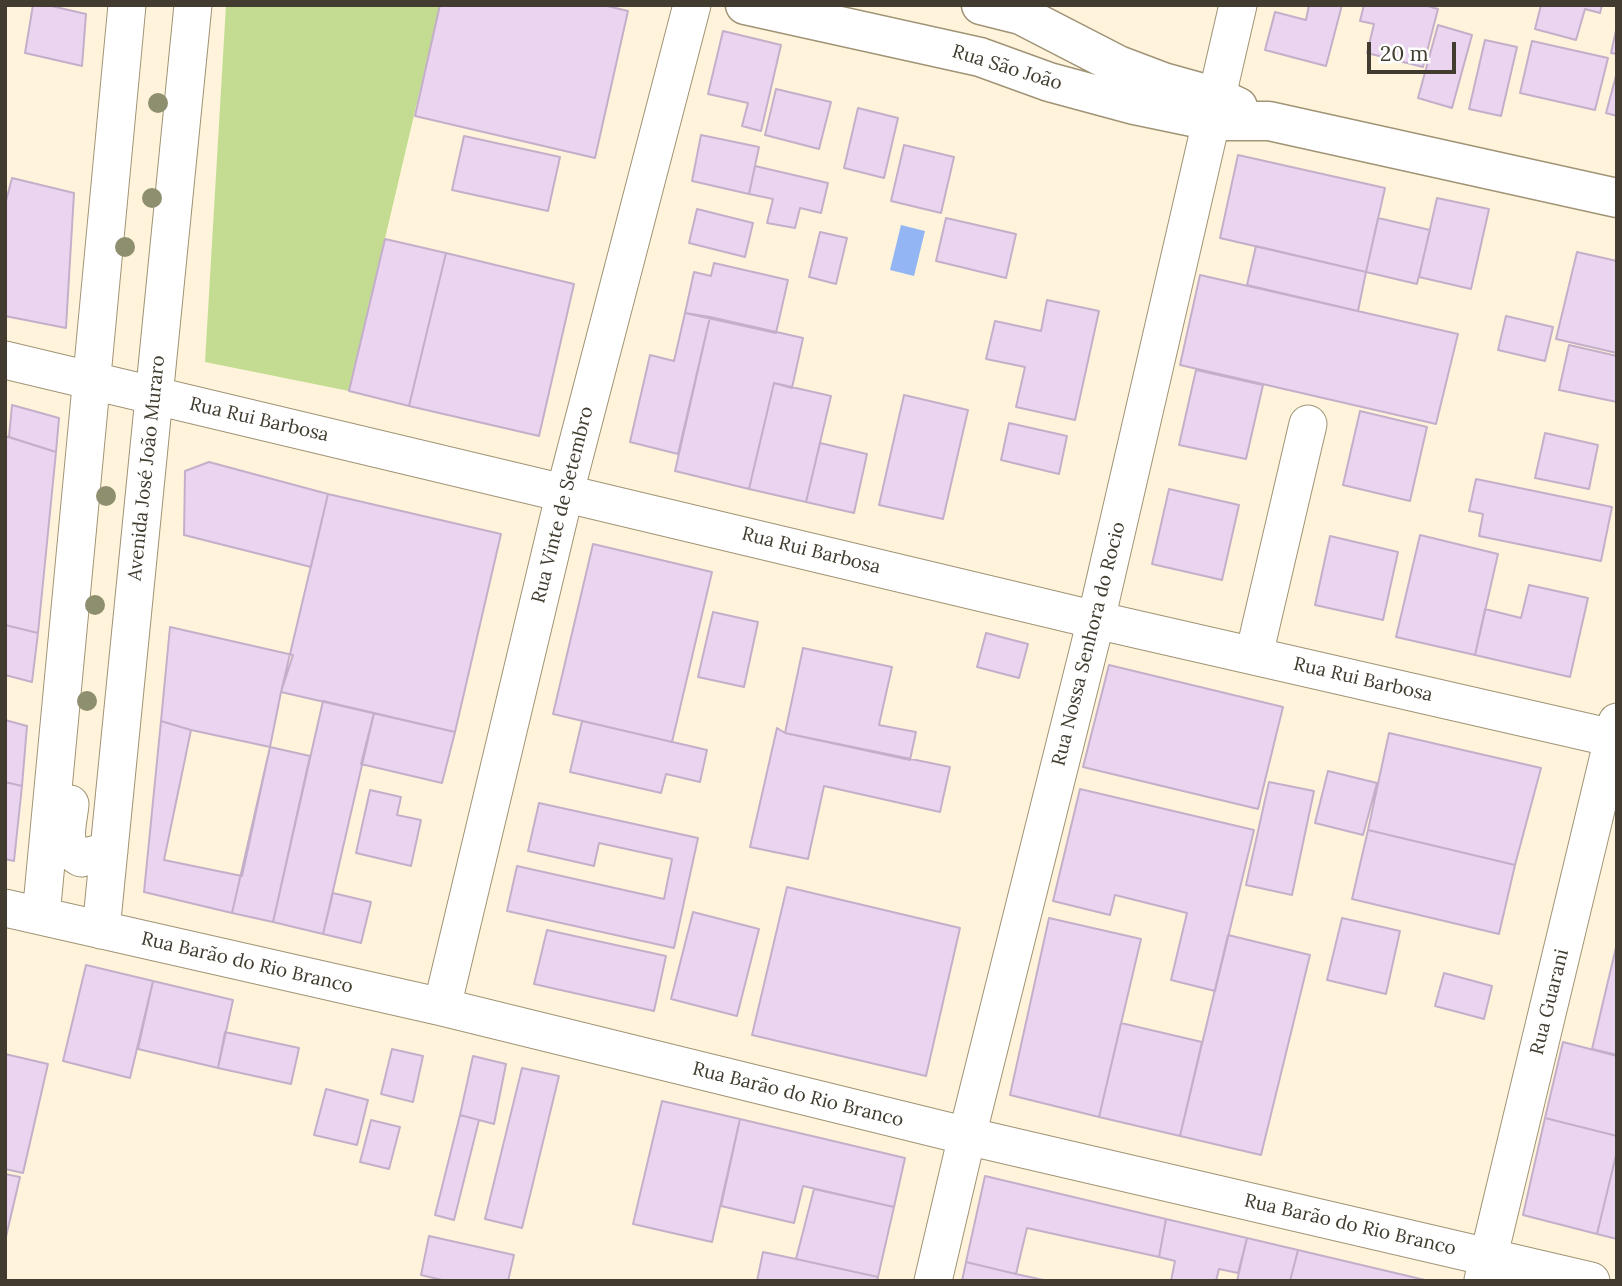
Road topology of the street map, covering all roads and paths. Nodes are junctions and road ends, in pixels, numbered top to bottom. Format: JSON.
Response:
{"nodes":[{"id":1,"x":127,"y":5,"type":"edge"},
{"id":2,"x":193,"y":5,"type":"edge"},
{"id":3,"x":692,"y":5,"type":"edge"},
{"id":4,"x":981,"y":5,"type":"edge"},
{"id":5,"x":1238,"y":5,"type":"edge"},
{"id":6,"x":762,"y":7,"type":"edge"},
{"id":7,"x":1214,"y":109,"type":"junction"},
{"id":8,"x":1617,"y":198,"type":"edge"},
{"id":9,"x":5,"y":360,"type":"edge"},
{"id":10,"x":92,"y":380,"type":"junction"},
{"id":11,"x":154,"y":395,"type":"junction"},
{"id":12,"x":1308,"y":424,"type":"dead end"},
{"id":13,"x":565,"y":492,"type":"junction"},
{"id":14,"x":1096,"y":620,"type":"junction"},
{"id":15,"x":1254,"y":655,"type":"junction"},
{"id":16,"x":63,"y":682,"type":"junction"},
{"id":17,"x":1616,"y":733,"type":"edge"},
{"id":18,"x":109,"y":851,"type":"junction"},
{"id":19,"x":5,"y":908,"type":"edge"},
{"id":20,"x":41,"y":916,"type":"junction"},
{"id":21,"x":102,"y":930,"type":"junction"},
{"id":22,"x":442,"y":1007,"type":"junction"},
{"id":23,"x":967,"y":1136,"type":"junction"},
{"id":24,"x":1485,"y":1269,"type":"edge"},
{"id":25,"x":933,"y":1281,"type":"edge"},
{"id":26,"x":1591,"y":1281,"type":"edge"}],
"edges":[{"from":1,"to":10,"type":"street"},
{"from":2,"to":11,"type":"street","name":"Avenida José João Muraro"},
{"from":3,"to":13,"type":"street","name":"Rua Vinte de Setembro"},
{"from":4,"to":7,"type":"main road","name":"Rua São João"},
{"from":5,"to":7,"type":"street","name":"Rua Nossa Senhora do Rocio"},
{"from":6,"to":7,"type":"main road","name":"Rua São João"},
{"from":7,"to":8,"type":"main road","name":"Rua São João"},
{"from":7,"to":14,"type":"street","name":"Rua Nossa Senhora do Rocio"},
{"from":9,"to":10,"type":"street","name":"Rua Rui Barbosa"},
{"from":10,"to":11,"type":"street","name":"Rua Rui Barbosa"},
{"from":10,"to":16,"type":"street"},
{"from":11,"to":13,"type":"street","name":"Rua Rui Barbosa"},
{"from":11,"to":18,"type":"street","name":"Avenida José João Muraro"},
{"from":12,"to":15,"type":"street"},
{"from":13,"to":14,"type":"street","name":"Rua Rui Barbosa"},
{"from":13,"to":22,"type":"street","name":"Rua Vinte de Setembro"},
{"from":14,"to":15,"type":"street","name":"Rua Rui Barbosa"},
{"from":14,"to":23,"type":"street","name":"Rua Nossa Senhora do Rocio"},
{"from":15,"to":17,"type":"street","name":"Rua Rui Barbosa"},
{"from":16,"to":18,"type":"street"},
{"from":16,"to":20,"type":"street"},
{"from":17,"to":24,"type":"street","name":"Rua Guarani"},
{"from":18,"to":21,"type":"street","name":"Avenida José João Muraro"},
{"from":19,"to":20,"type":"street","name":"Rua Barão do Rio Branco"},
{"from":20,"to":21,"type":"street","name":"Rua Barão do Rio Branco"},
{"from":21,"to":22,"type":"street","name":"Rua Barão do Rio Branco"},
{"from":22,"to":23,"type":"street","name":"Rua Barão do Rio Branco"},
{"from":23,"to":24,"type":"street","name":"Rua Barão do Rio Branco"},
{"from":23,"to":25,"type":"street","name":"Rua Nossa Senhora do Rocio"},
{"from":24,"to":26,"type":"street","name":"Rua Barão do Rio Branco"}]}
